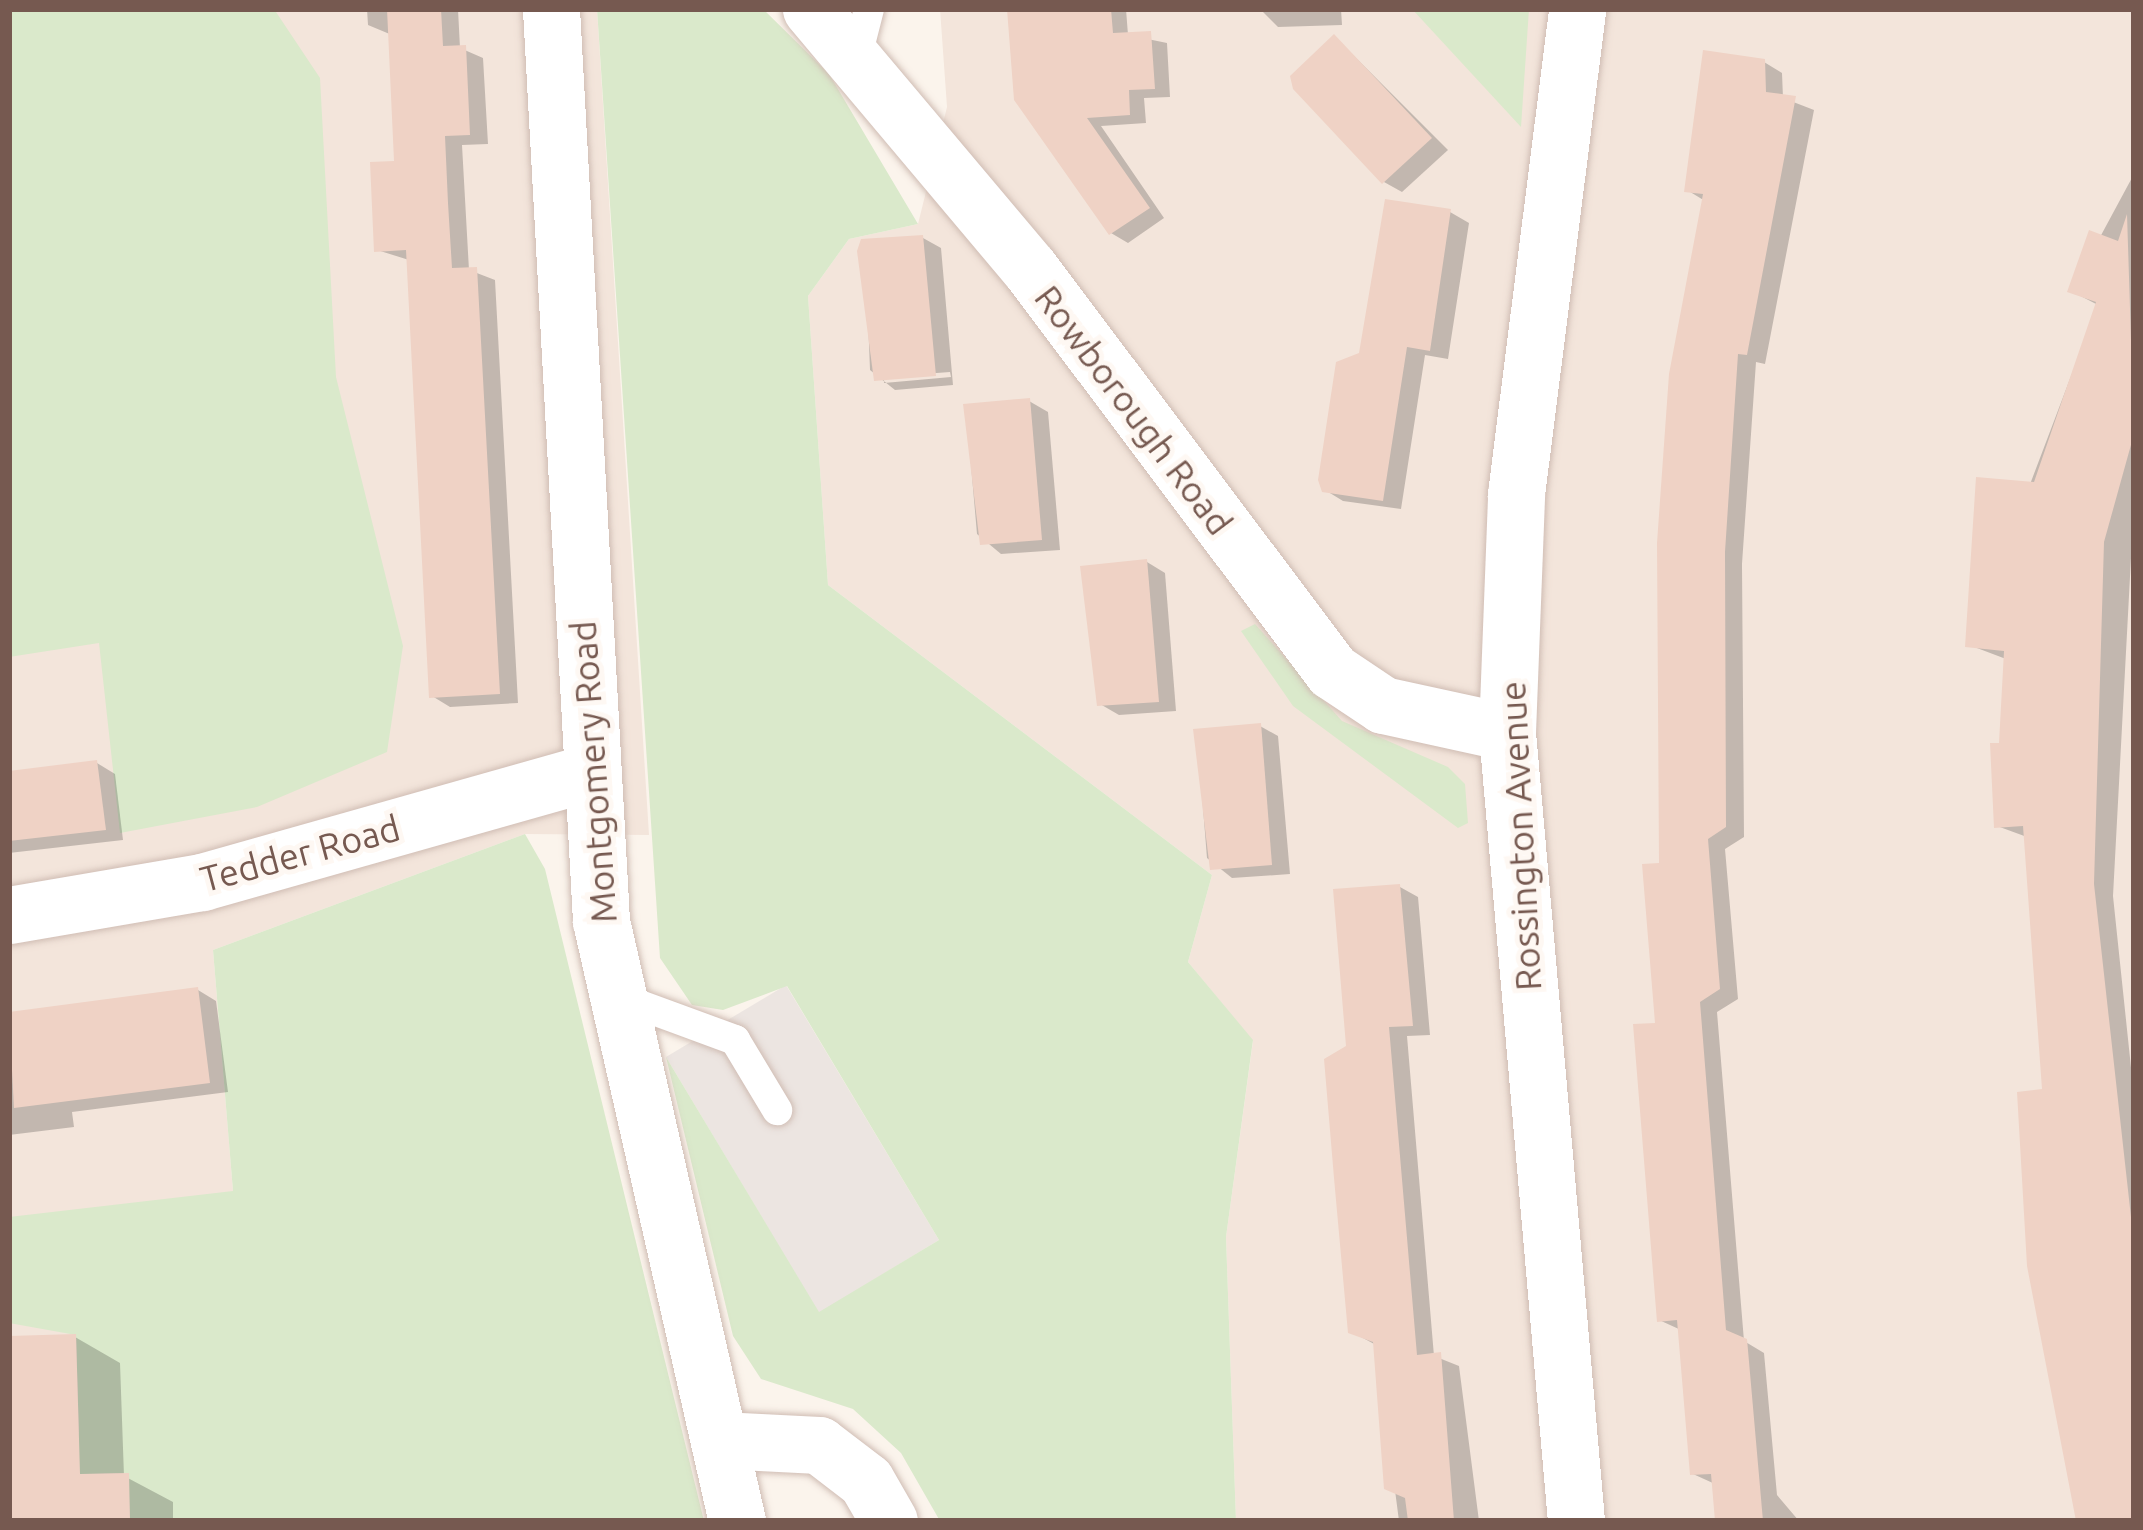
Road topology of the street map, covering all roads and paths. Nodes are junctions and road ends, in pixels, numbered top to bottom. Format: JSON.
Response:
{"nodes":[{"id":1,"x":551,"y":9,"type":"edge"},
{"id":2,"x":811,"y":9,"type":"edge"},
{"id":3,"x":1577,"y":9,"type":"edge"},
{"id":4,"x":862,"y":34,"type":"edge"},
{"id":5,"x":1507,"y":732,"type":"junction"},
{"id":6,"x":587,"y":772,"type":"junction"},
{"id":7,"x":9,"y":915,"type":"edge"},
{"id":8,"x":618,"y":998,"type":"junction"},
{"id":9,"x":777,"y":1110,"type":"dead end"},
{"id":10,"x":719,"y":1440,"type":"junction"},
{"id":11,"x":737,"y":1521,"type":"edge"},
{"id":12,"x":889,"y":1521,"type":"edge"},
{"id":13,"x":1576,"y":1521,"type":"edge"}],
"edges":[{"from":1,"to":6,"type":"street","name":"Montgomery Road"},
{"from":2,"to":4,"type":"street","name":"Rowborough Road"},
{"from":3,"to":5,"type":"street","name":"Rossington Avenue"},
{"from":4,"to":5,"type":"street","name":"Rowborough Road"},
{"from":5,"to":13,"type":"street","name":"Rossington Avenue"},
{"from":6,"to":7,"type":"street","name":"Tedder Road"},
{"from":6,"to":8,"type":"street","name":"Montgomery Road"},
{"from":8,"to":9,"type":"lane"},
{"from":8,"to":10,"type":"street","name":"Montgomery Road"},
{"from":10,"to":11,"type":"street","name":"Montgomery Road"},
{"from":10,"to":12,"type":"street"}]}
